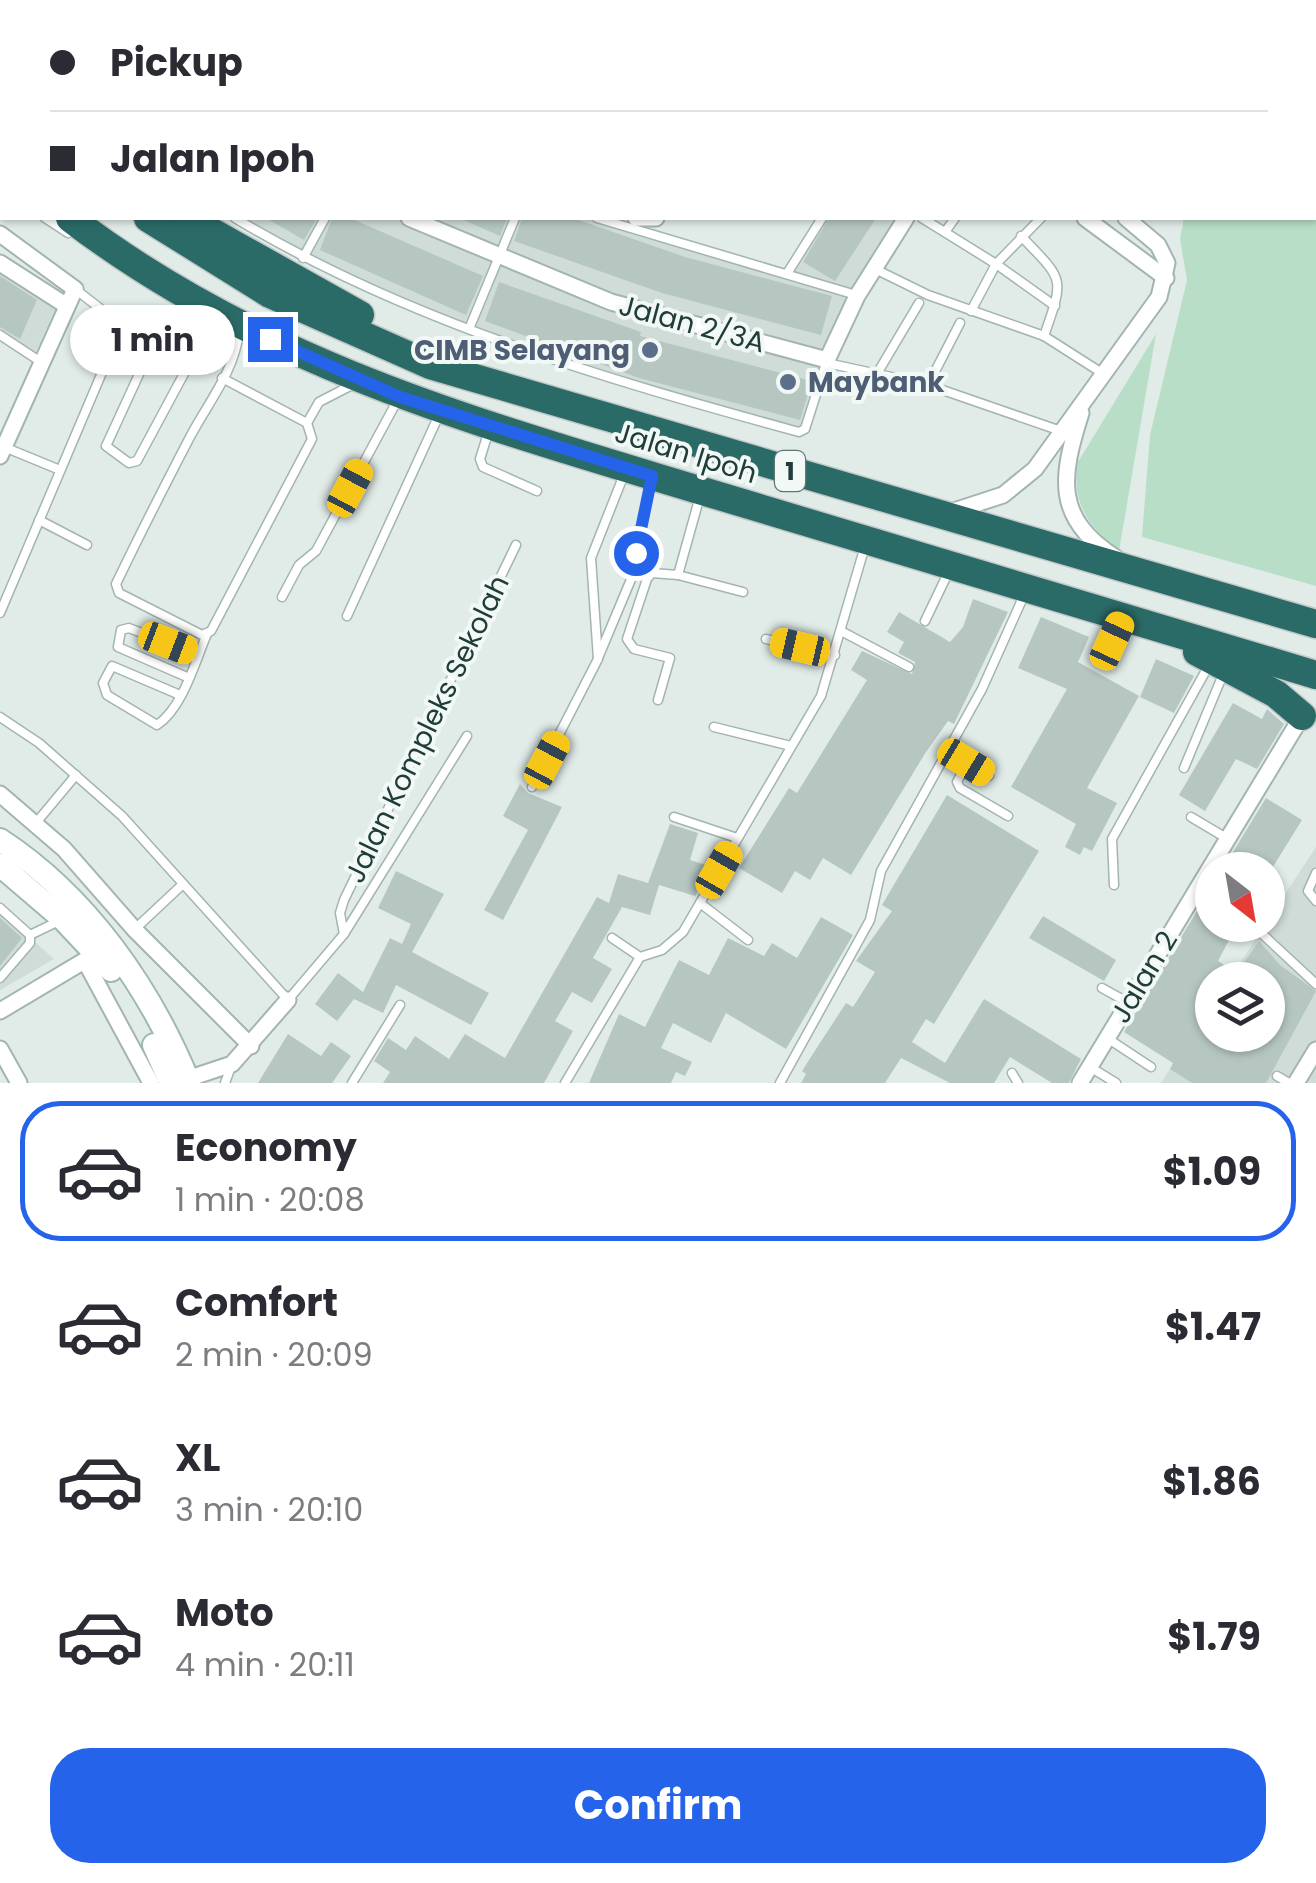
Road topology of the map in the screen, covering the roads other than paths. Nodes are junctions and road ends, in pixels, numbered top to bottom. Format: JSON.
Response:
{"nodes":[{"id":1,"x":151,"y":220,"type":"edge"},
{"id":2,"x":191,"y":220,"type":"edge"},
{"id":3,"x":238,"y":220,"type":"edge"},
{"id":4,"x":324,"y":220,"type":"edge"},
{"id":5,"x":414,"y":220,"type":"edge"},
{"id":6,"x":515,"y":220,"type":"edge"},
{"id":7,"x":602,"y":220,"type":"edge"},
{"id":8,"x":821,"y":220,"type":"edge"},
{"id":9,"x":905,"y":220,"type":"edge"},
{"id":10,"x":925,"y":220,"type":"edge"},
{"id":11,"x":953,"y":220,"type":"edge"},
{"id":12,"x":1038,"y":220,"type":"edge"},
{"id":13,"x":1088,"y":220,"type":"edge"},
{"id":14,"x":1128,"y":220,"type":"edge"},
{"id":15,"x":73,"y":228,"type":"edge"},
{"id":16,"x":945,"y":232,"type":"junction"},
{"id":17,"x":0,"y":234,"type":"edge"},
{"id":18,"x":1021,"y":236,"type":"junction"},
{"id":19,"x":500,"y":256,"type":"junction"},
{"id":20,"x":105,"y":258,"type":"dead end"},
{"id":21,"x":304,"y":258,"type":"junction"},
{"id":22,"x":0,"y":263,"type":"edge"},
{"id":23,"x":996,"y":264,"type":"junction"},
{"id":24,"x":873,"y":268,"type":"junction"},
{"id":25,"x":788,"y":272,"type":"junction"},
{"id":26,"x":1166,"y":278,"type":"junction"},
{"id":27,"x":74,"y":289,"type":"junction"},
{"id":28,"x":187,"y":295,"type":"junction"},
{"id":29,"x":857,"y":296,"type":"junction"},
{"id":30,"x":919,"y":303,"type":"dead end"},
{"id":31,"x":67,"y":306,"type":"junction"},
{"id":32,"x":1055,"y":306,"type":"junction"},
{"id":33,"x":971,"y":311,"type":"junction"},
{"id":34,"x":228,"y":319,"type":"junction"},
{"id":35,"x":960,"y":323,"type":"dead end"},
{"id":36,"x":468,"y":329,"type":"junction"},
{"id":37,"x":0,"y":335,"type":"edge"},
{"id":38,"x":1044,"y":336,"type":"junction"},
{"id":39,"x":42,"y":362,"type":"junction"},
{"id":40,"x":827,"y":362,"type":"junction"},
{"id":41,"x":430,"y":365,"type":"junction"},
{"id":42,"x":187,"y":369,"type":"junction"},
{"id":43,"x":878,"y":372,"type":"junction"},
{"id":44,"x":1106,"y":375,"type":"junction"},
{"id":45,"x":222,"y":378,"type":"junction"},
{"id":46,"x":362,"y":380,"type":"junction"},
{"id":47,"x":928,"y":385,"type":"junction"},
{"id":48,"x":400,"y":397,"type":"junction"},
{"id":49,"x":0,"y":407,"type":"edge"},
{"id":50,"x":1082,"y":410,"type":"junction"},
{"id":51,"x":441,"y":411,"type":"junction"},
{"id":52,"x":16,"y":418,"type":"junction"},
{"id":53,"x":307,"y":423,"type":"junction"},
{"id":54,"x":490,"y":426,"type":"junction"},
{"id":55,"x":1061,"y":430,"type":"junction"},
{"id":56,"x":2,"y":451,"type":"edge"},
{"id":57,"x":60,"y":470,"type":"junction"},
{"id":58,"x":639,"y":472,"type":"junction"},
{"id":59,"x":702,"y":491,"type":"junction"},
{"id":60,"x":538,"y":492,"type":"dead end"},
{"id":61,"x":939,"y":516,"type":"junction"},
{"id":62,"x":39,"y":520,"type":"junction"},
{"id":63,"x":866,"y":542,"type":"junction"},
{"id":64,"x":87,"y":545,"type":"dead end"},
{"id":65,"x":516,"y":546,"type":"dead end"},
{"id":66,"x":951,"y":567,"type":"junction"},
{"id":67,"x":678,"y":574,"type":"junction"},
{"id":68,"x":1149,"y":576,"type":"junction"},
{"id":69,"x":1026,"y":588,"type":"junction"},
{"id":70,"x":743,"y":592,"type":"dead end"},
{"id":71,"x":282,"y":597,"type":"dead end"},
{"id":72,"x":0,"y":611,"type":"edge"},
{"id":73,"x":347,"y":616,"type":"dead end"},
{"id":74,"x":925,"y":621,"type":"dead end"},
{"id":75,"x":1136,"y":622,"type":"junction"},
{"id":76,"x":1316,"y":624,"type":"edge"},
{"id":77,"x":841,"y":631,"type":"junction"},
{"id":78,"x":207,"y":634,"type":"junction"},
{"id":79,"x":766,"y":639,"type":"dead end"},
{"id":80,"x":198,"y":655,"type":"junction"},
{"id":81,"x":834,"y":655,"type":"junction"},
{"id":82,"x":598,"y":658,"type":"junction"},
{"id":83,"x":1104,"y":662,"type":"dead end"},
{"id":84,"x":1219,"y":664,"type":"junction"},
{"id":85,"x":909,"y":667,"type":"dead end"},
{"id":86,"x":1316,"y":676,"type":"edge"},
{"id":87,"x":186,"y":678,"type":"junction"},
{"id":88,"x":180,"y":695,"type":"junction"},
{"id":89,"x":658,"y":700,"type":"dead end"},
{"id":90,"x":0,"y":718,"type":"edge"},
{"id":91,"x":1309,"y":720,"type":"edge"},
{"id":92,"x":714,"y":727,"type":"dead end"},
{"id":93,"x":467,"y":736,"type":"dead end"},
{"id":94,"x":791,"y":746,"type":"junction"},
{"id":95,"x":948,"y":752,"type":"junction"},
{"id":96,"x":966,"y":762,"type":"junction"},
{"id":97,"x":1184,"y":768,"type":"dead end"},
{"id":98,"x":76,"y":775,"type":"junction"},
{"id":99,"x":988,"y":776,"type":"dead end"},
{"id":100,"x":532,"y":787,"type":"dead end"},
{"id":101,"x":0,"y":794,"type":"edge"},
{"id":102,"x":674,"y":816,"type":"dead end"},
{"id":103,"x":1008,"y":816,"type":"dead end"},
{"id":104,"x":1191,"y":817,"type":"dead end"},
{"id":105,"x":35,"y":824,"type":"junction"},
{"id":106,"x":737,"y":838,"type":"junction"},
{"id":107,"x":1228,"y":839,"type":"junction"},
{"id":108,"x":0,"y":840,"type":"edge"},
{"id":109,"x":0,"y":864,"type":"edge"},
{"id":110,"x":1316,"y":873,"type":"edge"},
{"id":111,"x":183,"y":884,"type":"junction"},
{"id":112,"x":1114,"y":885,"type":"dead end"},
{"id":113,"x":1316,"y":901,"type":"edge"},
{"id":114,"x":700,"y":903,"type":"junction"},
{"id":115,"x":0,"y":908,"type":"edge"},
{"id":116,"x":63,"y":919,"type":"junction"},
{"id":117,"x":135,"y":930,"type":"junction"},
{"id":118,"x":344,"y":934,"type":"junction"},
{"id":119,"x":30,"y":935,"type":"junction"},
{"id":120,"x":612,"y":938,"type":"dead end"},
{"id":121,"x":748,"y":940,"type":"dead end"},
{"id":122,"x":1271,"y":942,"type":"edge"},
{"id":123,"x":91,"y":957,"type":"junction"},
{"id":124,"x":640,"y":957,"type":"junction"},
{"id":125,"x":0,"y":978,"type":"edge"},
{"id":126,"x":1316,"y":984,"type":"edge"},
{"id":127,"x":1102,"y":988,"type":"dead end"},
{"id":128,"x":288,"y":1000,"type":"junction"},
{"id":129,"x":1128,"y":1003,"type":"junction"},
{"id":130,"x":400,"y":1005,"type":"dead end"},
{"id":131,"x":0,"y":1010,"type":"edge"},
{"id":132,"x":1107,"y":1038,"type":"junction"},
{"id":133,"x":251,"y":1046,"type":"junction"},
{"id":134,"x":0,"y":1049,"type":"edge"},
{"id":135,"x":1316,"y":1050,"type":"edge"},
{"id":136,"x":232,"y":1064,"type":"junction"},
{"id":137,"x":1090,"y":1067,"type":"junction"},
{"id":138,"x":1151,"y":1067,"type":"dead end"},
{"id":139,"x":1012,"y":1073,"type":"dead end"},
{"id":140,"x":1278,"y":1076,"type":"dead end"},
{"id":141,"x":166,"y":1082,"type":"edge"},
{"id":142,"x":19,"y":1083,"type":"edge"},
{"id":143,"x":225,"y":1083,"type":"edge"},
{"id":144,"x":352,"y":1083,"type":"edge"},
{"id":145,"x":565,"y":1083,"type":"edge"},
{"id":146,"x":780,"y":1083,"type":"edge"},
{"id":147,"x":1018,"y":1083,"type":"edge"},
{"id":148,"x":1080,"y":1083,"type":"edge"},
{"id":149,"x":1116,"y":1083,"type":"edge"},
{"id":150,"x":1292,"y":1083,"type":"edge"}],
"edges":[{"from":1,"to":41,"type":"highway","name":"Jalan Ipoh","number":"1"},
{"from":2,"to":41,"type":"highway"},
{"from":3,"to":21,"type":"lane"},
{"from":4,"to":21,"type":"lane"},
{"from":5,"to":19,"type":"street","name":"Jalan 2/3A"},
{"from":6,"to":19,"type":"lane"},
{"from":7,"to":25,"type":"lane"},
{"from":8,"to":25,"type":"lane"},
{"from":9,"to":24,"type":"street"},
{"from":10,"to":16,"type":"lane"},
{"from":11,"to":16,"type":"lane"},
{"from":12,"to":18,"type":"lane"},
{"from":13,"to":26,"type":"street"},
{"from":14,"to":26,"type":"street"},
{"from":15,"to":28,"type":"highway","name":"Jalan Ipoh","number":"1"},
{"from":16,"to":23,"type":"lane"},
{"from":17,"to":27,"type":"street"},
{"from":18,"to":23,"type":"lane"},
{"from":18,"to":32,"type":"lane"},
{"from":19,"to":36,"type":"lane"},
{"from":19,"to":40,"type":"street","name":"Jalan 2/3A"},
{"from":20,"to":28,"type":"lane"},
{"from":21,"to":36,"type":"lane"},
{"from":22,"to":31,"type":"street"},
{"from":23,"to":32,"type":"lane"},
{"from":23,"to":33,"type":"lane"},
{"from":24,"to":29,"type":"street"},
{"from":24,"to":33,"type":"lane"},
{"from":25,"to":29,"type":"lane"},
{"from":26,"to":44,"type":"street"},
{"from":27,"to":31,"type":"street"},
{"from":27,"to":57,"type":"lane"},
{"from":28,"to":34,"type":"highway","name":"Jalan Ipoh","number":"1"},
{"from":29,"to":40,"type":"street"},
{"from":30,"to":43,"type":"lane"},
{"from":31,"to":39,"type":"street"},
{"from":32,"to":38,"type":"lane"},
{"from":33,"to":38,"type":"lane"},
{"from":34,"to":42,"type":"lane"},
{"from":34,"to":45,"type":"lane"},
{"from":34,"to":46,"type":"highway","name":"Jalan Ipoh","number":"1"},
{"from":35,"to":47,"type":"lane"},
{"from":36,"to":40,"type":"lane"},
{"from":37,"to":39,"type":"lane"},
{"from":38,"to":44,"type":"lane"},
{"from":39,"to":52,"type":"street"},
{"from":40,"to":43,"type":"lane"},
{"from":41,"to":61,"type":"highway","name":"Jalan Ipoh","number":"1"},
{"from":42,"to":42,"type":"lane"},
{"from":43,"to":47,"type":"lane"},
{"from":44,"to":50,"type":"street"},
{"from":45,"to":53,"type":"lane"},
{"from":45,"to":78,"type":"lane"},
{"from":46,"to":48,"type":"highway","name":"Jalan Ipoh","number":"1"},
{"from":46,"to":53,"type":"lane"},
{"from":47,"to":55,"type":"lane"},
{"from":48,"to":51,"type":"highway","name":"Jalan Ipoh","number":"1"},
{"from":48,"to":71,"type":"lane"},
{"from":49,"to":52,"type":"street"},
{"from":50,"to":55,"type":"street"},
{"from":50,"to":68,"type":"street"},
{"from":51,"to":54,"type":"highway","name":"Jalan Ipoh","number":"1"},
{"from":51,"to":73,"type":"lane"},
{"from":52,"to":56,"type":"street"},
{"from":53,"to":78,"type":"lane"},
{"from":54,"to":58,"type":"highway","name":"Jalan Ipoh","number":"1"},
{"from":54,"to":60,"type":"lane"},
{"from":55,"to":61,"type":"street"},
{"from":56,"to":57,"type":"lane"},
{"from":57,"to":62,"type":"lane"},
{"from":58,"to":59,"type":"highway","name":"Jalan Ipoh","number":"1"},
{"from":58,"to":82,"type":"lane"},
{"from":58,"to":82,"type":"lane"},
{"from":59,"to":63,"type":"highway","name":"Jalan Ipoh","number":"1"},
{"from":59,"to":67,"type":"lane"},
{"from":61,"to":68,"type":"highway","name":"Jalan Ipoh","number":"1"},
{"from":62,"to":64,"type":"lane"},
{"from":62,"to":72,"type":"lane"},
{"from":63,"to":66,"type":"highway","name":"Jalan Ipoh","number":"1"},
{"from":63,"to":77,"type":"lane"},
{"from":65,"to":118,"type":"lane","name":"Jalan Kompleks Sekolah"},
{"from":66,"to":69,"type":"highway","name":"Jalan Ipoh","number":"1"},
{"from":66,"to":74,"type":"lane"},
{"from":67,"to":70,"type":"lane"},
{"from":67,"to":89,"type":"lane"},
{"from":68,"to":76,"type":"highway","name":"Jalan Ipoh","number":"1"},
{"from":69,"to":75,"type":"highway","name":"Jalan Ipoh","number":"1"},
{"from":69,"to":95,"type":"lane"},
{"from":75,"to":83,"type":"lane"},
{"from":75,"to":84,"type":"highway"},
{"from":75,"to":86,"type":"highway","name":"Jalan Ipoh","number":"1"},
{"from":77,"to":81,"type":"lane"},
{"from":77,"to":85,"type":"lane"},
{"from":78,"to":80,"type":"lane"},
{"from":79,"to":81,"type":"lane"},
{"from":80,"to":87,"type":"lane"},
{"from":80,"to":87,"type":"lane"},
{"from":81,"to":94,"type":"lane"},
{"from":82,"to":100,"type":"lane"},
{"from":84,"to":91,"type":"highway"},
{"from":84,"to":97,"type":"lane"},
{"from":84,"to":112,"type":"lane"},
{"from":86,"to":91,"type":"highway"},
{"from":87,"to":88,"type":"lane"},
{"from":88,"to":88,"type":"lane"},
{"from":90,"to":98,"type":"lane"},
{"from":91,"to":107,"type":"street","name":"Jalan 2"},
{"from":92,"to":94,"type":"lane"},
{"from":93,"to":118,"type":"lane"},
{"from":94,"to":106,"type":"lane"},
{"from":95,"to":96,"type":"lane"},
{"from":95,"to":146,"type":"lane"},
{"from":96,"to":99,"type":"lane"},
{"from":96,"to":103,"type":"lane"},
{"from":98,"to":105,"type":"lane"},
{"from":98,"to":111,"type":"lane"},
{"from":101,"to":105,"type":"street"},
{"from":102,"to":106,"type":"lane"},
{"from":104,"to":107,"type":"lane"},
{"from":105,"to":117,"type":"street"},
{"from":106,"to":114,"type":"lane"},
{"from":107,"to":129,"type":"street","name":"Jalan 2"},
{"from":108,"to":141,"type":"main road"},
{"from":109,"to":116,"type":"main road"},
{"from":110,"to":113,"type":"lane"},
{"from":111,"to":117,"type":"lane"},
{"from":111,"to":128,"type":"lane"},
{"from":114,"to":121,"type":"lane"},
{"from":114,"to":124,"type":"lane"},
{"from":115,"to":119,"type":"lane"},
{"from":116,"to":119,"type":"lane"},
{"from":116,"to":123,"type":"main road"},
{"from":117,"to":133,"type":"street"},
{"from":118,"to":128,"type":"lane"},
{"from":119,"to":125,"type":"lane"},
{"from":120,"to":124,"type":"lane"},
{"from":122,"to":126,"type":"lane"},
{"from":123,"to":131,"type":"street"},
{"from":123,"to":141,"type":"main road"},
{"from":124,"to":145,"type":"lane"},
{"from":127,"to":129,"type":"lane"},
{"from":128,"to":133,"type":"street"},
{"from":129,"to":132,"type":"street","name":"Jalan 2"},
{"from":130,"to":144,"type":"lane"},
{"from":132,"to":137,"type":"street","name":"Jalan 2"},
{"from":132,"to":138,"type":"lane"},
{"from":133,"to":136,"type":"street"},
{"from":134,"to":142,"type":"street"},
{"from":135,"to":150,"type":"street"},
{"from":136,"to":141,"type":"street"},
{"from":136,"to":143,"type":"lane"},
{"from":137,"to":148,"type":"street","name":"Jalan 2"},
{"from":137,"to":149,"type":"lane"},
{"from":139,"to":147,"type":"lane"},
{"from":140,"to":150,"type":"lane"}]}
